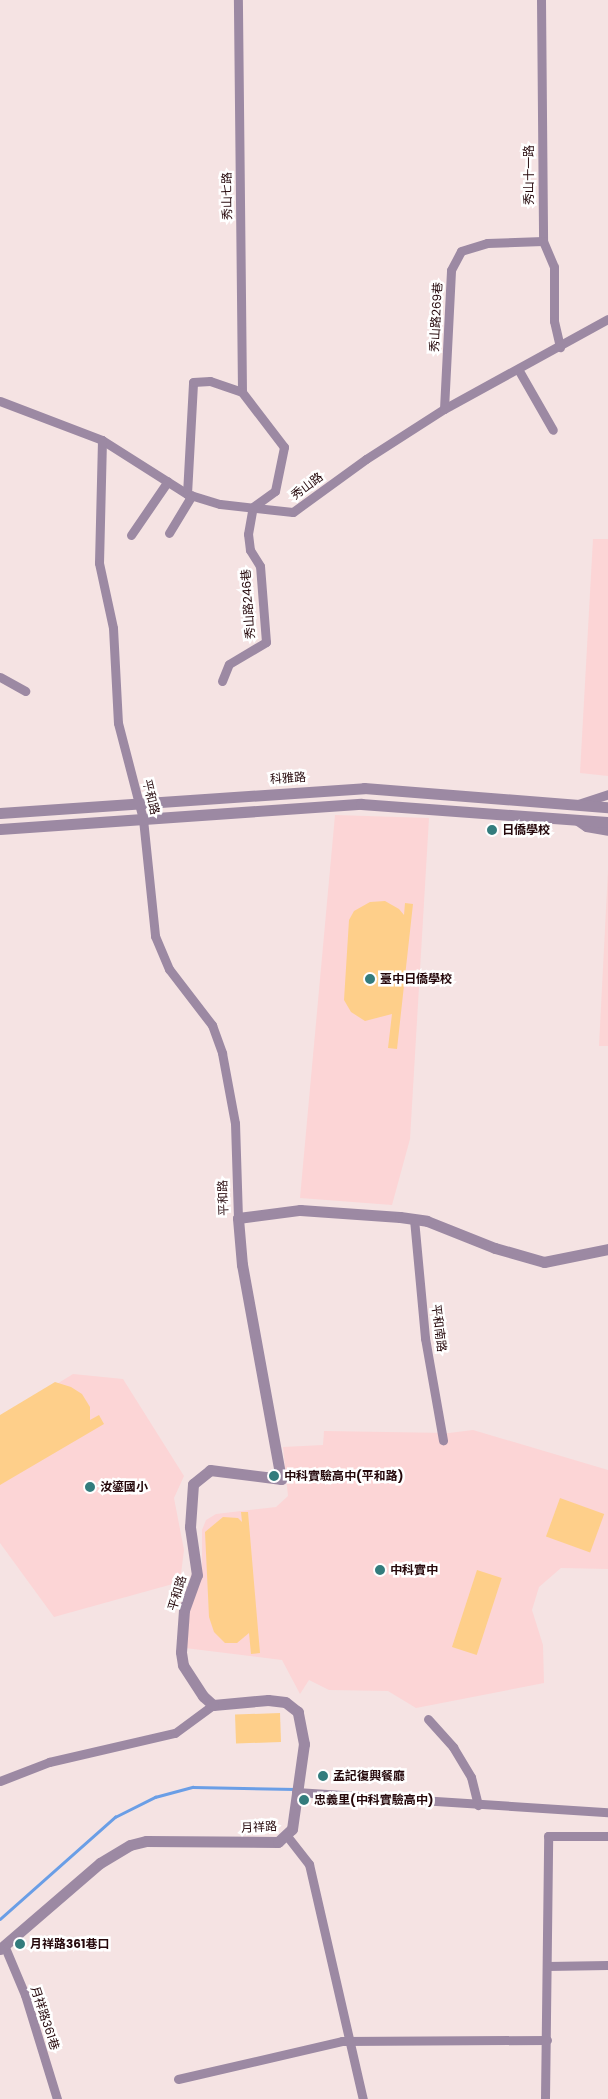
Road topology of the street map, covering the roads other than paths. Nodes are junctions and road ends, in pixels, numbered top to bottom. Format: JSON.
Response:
{"nodes":[{"id":1,"x":238,"y":0,"type":"edge"},
{"id":2,"x":540,"y":0,"type":"edge"},
{"id":3,"x":543,"y":240,"type":"junction"},
{"id":4,"x":608,"y":319,"type":"edge"},
{"id":5,"x":560,"y":347,"type":"junction"},
{"id":6,"x":518,"y":369,"type":"junction"},
{"id":7,"x":242,"y":392,"type":"junction"},
{"id":8,"x":0,"y":401,"type":"edge"},
{"id":9,"x":444,"y":409,"type":"junction"},
{"id":10,"x":553,"y":430,"type":"dead end"},
{"id":11,"x":102,"y":440,"type":"junction"},
{"id":12,"x":168,"y":481,"type":"junction"},
{"id":13,"x":190,"y":494,"type":"junction"},
{"id":14,"x":253,"y":507,"type":"junction"},
{"id":15,"x":169,"y":533,"type":"dead end"},
{"id":16,"x":132,"y":535,"type":"dead end"},
{"id":17,"x":0,"y":676,"type":"edge"},
{"id":18,"x":222,"y":681,"type":"dead end"},
{"id":19,"x":25,"y":691,"type":"dead end"},
{"id":20,"x":608,"y":794,"type":"edge"},
{"id":21,"x":138,"y":804,"type":"junction"},
{"id":22,"x":577,"y":804,"type":"junction"},
{"id":23,"x":608,"y":807,"type":"edge"},
{"id":24,"x":0,"y":813,"type":"edge"},
{"id":25,"x":143,"y":819,"type":"junction"},
{"id":26,"x":573,"y":819,"type":"junction"},
{"id":27,"x":608,"y":822,"type":"edge"},
{"id":28,"x":0,"y":829,"type":"edge"},
{"id":29,"x":608,"y":831,"type":"edge"},
{"id":30,"x":238,"y":1218,"type":"junction"},
{"id":31,"x":414,"y":1219,"type":"junction"},
{"id":32,"x":608,"y":1250,"type":"edge"},
{"id":33,"x":443,"y":1440,"type":"dead end"},
{"id":34,"x":213,"y":1704,"type":"junction"},
{"id":35,"x":428,"y":1719,"type":"dead end"},
{"id":36,"x":0,"y":1781,"type":"edge"},
{"id":37,"x":297,"y":1789,"type":"junction"},
{"id":38,"x":477,"y":1802,"type":"junction"},
{"id":39,"x":608,"y":1812,"type":"edge"},
{"id":40,"x":287,"y":1836,"type":"junction"},
{"id":41,"x":608,"y":1836,"type":"edge"},
{"id":42,"x":2,"y":1947,"type":"edge"},
{"id":43,"x":608,"y":1965,"type":"edge"},
{"id":44,"x":547,"y":1966,"type":"junction"},
{"id":45,"x":547,"y":2040,"type":"junction"},
{"id":46,"x":350,"y":2041,"type":"junction"},
{"id":47,"x":178,"y":2079,"type":"dead end"},
{"id":48,"x":57,"y":2099,"type":"edge"},
{"id":49,"x":363,"y":2099,"type":"edge"},
{"id":50,"x":545,"y":2099,"type":"edge"}],
"edges":[{"from":1,"to":7,"type":"street","name":"秀山七路"},
{"from":2,"to":3,"type":"street","name":"秀山十一路"},
{"from":3,"to":5,"type":"street","name":"秀山十一路"},
{"from":3,"to":9,"type":"street","name":"秀山路269巷"},
{"from":4,"to":5,"type":"street","name":"秀山路"},
{"from":5,"to":6,"type":"street","name":"秀山路"},
{"from":6,"to":9,"type":"street","name":"秀山路"},
{"from":6,"to":10,"type":"street"},
{"from":7,"to":13,"type":"street"},
{"from":7,"to":14,"type":"street"},
{"from":8,"to":11,"type":"street","name":"秀山路"},
{"from":9,"to":14,"type":"street","name":"秀山路"},
{"from":11,"to":12,"type":"street","name":"秀山路"},
{"from":11,"to":21,"type":"street","name":"平和路"},
{"from":12,"to":13,"type":"street","name":"秀山路"},
{"from":12,"to":16,"type":"street"},
{"from":13,"to":14,"type":"street","name":"秀山路"},
{"from":13,"to":15,"type":"street"},
{"from":14,"to":18,"type":"street","name":"秀山路246巷"},
{"from":17,"to":19,"type":"street"},
{"from":20,"to":22,"type":"street","name":"科雅路"},
{"from":21,"to":22,"type":"street","name":"科雅路"},
{"from":21,"to":24,"type":"street","name":"科雅路"},
{"from":21,"to":25,"type":"street","name":"平和路"},
{"from":22,"to":23,"type":"street","name":"科雅路"},
{"from":25,"to":26,"type":"street"},
{"from":25,"to":28,"type":"street"},
{"from":25,"to":30,"type":"street","name":"平和路"},
{"from":26,"to":27,"type":"street"},
{"from":26,"to":29,"type":"street"},
{"from":30,"to":31,"type":"street"},
{"from":30,"to":34,"type":"street","name":"平和路"},
{"from":31,"to":32,"type":"street"},
{"from":31,"to":33,"type":"street","name":"平和南路"},
{"from":34,"to":36,"type":"street"},
{"from":34,"to":37,"type":"street"},
{"from":35,"to":38,"type":"street"},
{"from":37,"to":38,"type":"street"},
{"from":37,"to":40,"type":"street","name":"月祥路"},
{"from":38,"to":39,"type":"street"},
{"from":40,"to":42,"type":"street","name":"月祥路"},
{"from":40,"to":46,"type":"street"},
{"from":41,"to":44,"type":"street"},
{"from":42,"to":48,"type":"street","name":"月祥路361巷"},
{"from":43,"to":44,"type":"street"},
{"from":44,"to":45,"type":"street"},
{"from":45,"to":46,"type":"street"},
{"from":45,"to":50,"type":"street"},
{"from":46,"to":47,"type":"street"},
{"from":46,"to":49,"type":"street"}]}
